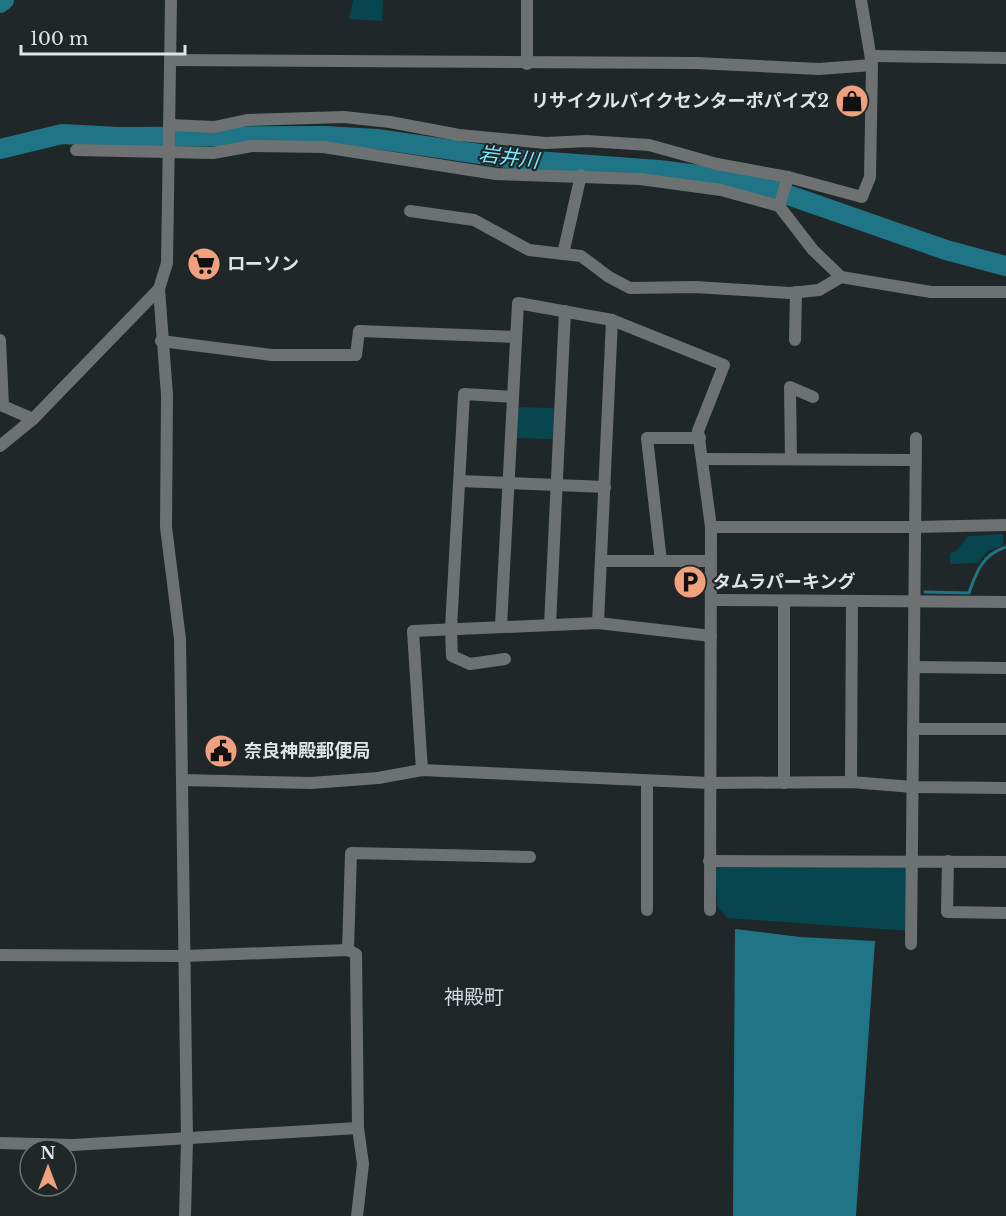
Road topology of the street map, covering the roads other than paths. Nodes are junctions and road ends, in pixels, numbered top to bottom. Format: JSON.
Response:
{"nodes":[{"id":1,"x":171,"y":0,"type":"edge"},
{"id":2,"x":527,"y":0,"type":"edge"},
{"id":3,"x":861,"y":0,"type":"edge"},
{"id":4,"x":1006,"y":58,"type":"edge"},
{"id":5,"x":170,"y":60,"type":"junction"},
{"id":6,"x":872,"y":61,"type":"junction"},
{"id":7,"x":527,"y":64,"type":"junction"},
{"id":8,"x":169,"y":126,"type":"junction"},
{"id":9,"x":76,"y":150,"type":"dead end"},
{"id":10,"x":169,"y":151,"type":"junction"},
{"id":11,"x":581,"y":176,"type":"junction"},
{"id":12,"x":787,"y":180,"type":"junction"},
{"id":13,"x":780,"y":204,"type":"junction"},
{"id":14,"x":410,"y":211,"type":"dead end"},
{"id":15,"x":563,"y":254,"type":"junction"},
{"id":16,"x":841,"y":277,"type":"junction"},
{"id":17,"x":159,"y":289,"type":"junction"},
{"id":18,"x":796,"y":292,"type":"junction"},
{"id":19,"x":1006,"y":292,"type":"edge"},
{"id":20,"x":565,"y":311,"type":"junction"},
{"id":21,"x":612,"y":320,"type":"junction"},
{"id":22,"x":516,"y":337,"type":"junction"},
{"id":23,"x":0,"y":340,"type":"edge"},
{"id":24,"x":795,"y":340,"type":"dead end"},
{"id":25,"x":162,"y":341,"type":"junction"},
{"id":26,"x":513,"y":397,"type":"junction"},
{"id":27,"x":813,"y":397,"type":"dead end"},
{"id":28,"x":2,"y":407,"type":"edge"},
{"id":29,"x":33,"y":418,"type":"junction"},
{"id":30,"x":699,"y":438,"type":"junction"},
{"id":31,"x":916,"y":438,"type":"dead end"},
{"id":32,"x":0,"y":446,"type":"edge"},
{"id":33,"x":703,"y":459,"type":"junction"},
{"id":34,"x":791,"y":459,"type":"junction"},
{"id":35,"x":915,"y":460,"type":"junction"},
{"id":36,"x":460,"y":481,"type":"junction"},
{"id":37,"x":508,"y":483,"type":"junction"},
{"id":38,"x":557,"y":485,"type":"junction"},
{"id":39,"x":605,"y":487,"type":"junction"},
{"id":40,"x":1006,"y":525,"type":"edge"},
{"id":41,"x":711,"y":527,"type":"junction"},
{"id":42,"x":915,"y":527,"type":"junction"},
{"id":43,"x":602,"y":561,"type":"junction"},
{"id":44,"x":661,"y":561,"type":"junction"},
{"id":45,"x":711,"y":561,"type":"junction"},
{"id":46,"x":712,"y":600,"type":"junction"},
{"id":47,"x":784,"y":601,"type":"junction"},
{"id":48,"x":852,"y":601,"type":"junction"},
{"id":49,"x":914,"y":602,"type":"junction"},
{"id":50,"x":1006,"y":602,"type":"edge"},
{"id":51,"x":598,"y":622,"type":"junction"},
{"id":52,"x":550,"y":625,"type":"junction"},
{"id":53,"x":501,"y":626,"type":"junction"},
{"id":54,"x":451,"y":628,"type":"junction"},
{"id":55,"x":711,"y":636,"type":"junction"},
{"id":56,"x":505,"y":659,"type":"dead end"},
{"id":57,"x":914,"y":667,"type":"junction"},
{"id":58,"x":1006,"y":668,"type":"edge"},
{"id":59,"x":913,"y":729,"type":"junction"},
{"id":60,"x":1006,"y":729,"type":"edge"},
{"id":61,"x":422,"y":771,"type":"junction"},
{"id":62,"x":182,"y":780,"type":"junction"},
{"id":63,"x":647,"y":781,"type":"junction"},
{"id":64,"x":851,"y":782,"type":"junction"},
{"id":65,"x":709,"y":783,"type":"junction"},
{"id":66,"x":784,"y":783,"type":"junction"},
{"id":67,"x":913,"y":787,"type":"junction"},
{"id":68,"x":1006,"y":788,"type":"edge"},
{"id":69,"x":530,"y":857,"type":"dead end"},
{"id":70,"x":912,"y":860,"type":"junction"},
{"id":71,"x":709,"y":861,"type":"junction"},
{"id":72,"x":948,"y":861,"type":"junction"},
{"id":73,"x":1006,"y":862,"type":"edge"},
{"id":74,"x":647,"y":910,"type":"dead end"},
{"id":75,"x":710,"y":910,"type":"dead end"},
{"id":76,"x":1006,"y":913,"type":"edge"},
{"id":77,"x":911,"y":945,"type":"dead end"},
{"id":78,"x":348,"y":950,"type":"junction"},
{"id":79,"x":0,"y":955,"type":"edge"},
{"id":80,"x":184,"y":956,"type":"junction"},
{"id":81,"x":358,"y":1128,"type":"junction"},
{"id":82,"x":187,"y":1140,"type":"junction"},
{"id":83,"x":0,"y":1143,"type":"edge"},
{"id":84,"x":185,"y":1216,"type":"edge"},
{"id":85,"x":357,"y":1216,"type":"edge"}],
"edges":[{"from":1,"to":5,"type":"street"},
{"from":2,"to":7,"type":"street"},
{"from":3,"to":6,"type":"street"},
{"from":4,"to":6,"type":"street"},
{"from":5,"to":7,"type":"street"},
{"from":5,"to":8,"type":"street"},
{"from":6,"to":7,"type":"street"},
{"from":6,"to":12,"type":"street"},
{"from":8,"to":10,"type":"street"},
{"from":8,"to":12,"type":"street"},
{"from":9,"to":10,"type":"street"},
{"from":10,"to":11,"type":"street"},
{"from":10,"to":17,"type":"street"},
{"from":11,"to":13,"type":"street"},
{"from":11,"to":15,"type":"street"},
{"from":12,"to":13,"type":"street"},
{"from":13,"to":16,"type":"street"},
{"from":14,"to":15,"type":"street"},
{"from":15,"to":18,"type":"street"},
{"from":16,"to":18,"type":"street"},
{"from":16,"to":19,"type":"street"},
{"from":17,"to":25,"type":"street"},
{"from":17,"to":29,"type":"street"},
{"from":18,"to":24,"type":"street"},
{"from":20,"to":21,"type":"street"},
{"from":20,"to":22,"type":"street"},
{"from":20,"to":38,"type":"street"},
{"from":21,"to":30,"type":"street"},
{"from":21,"to":39,"type":"street"},
{"from":22,"to":25,"type":"street"},
{"from":22,"to":26,"type":"street"},
{"from":23,"to":28,"type":"street"},
{"from":25,"to":62,"type":"street"},
{"from":26,"to":36,"type":"street"},
{"from":26,"to":37,"type":"street"},
{"from":27,"to":34,"type":"street"},
{"from":28,"to":29,"type":"street"},
{"from":29,"to":32,"type":"street"},
{"from":30,"to":33,"type":"street"},
{"from":30,"to":44,"type":"street"},
{"from":31,"to":35,"type":"street"},
{"from":33,"to":34,"type":"street"},
{"from":33,"to":41,"type":"street"},
{"from":34,"to":35,"type":"street"},
{"from":35,"to":42,"type":"street"},
{"from":36,"to":37,"type":"street"},
{"from":36,"to":54,"type":"street"},
{"from":37,"to":38,"type":"street"},
{"from":37,"to":53,"type":"street"},
{"from":38,"to":39,"type":"street"},
{"from":38,"to":52,"type":"street"},
{"from":39,"to":43,"type":"street"},
{"from":40,"to":42,"type":"street"},
{"from":41,"to":42,"type":"street"},
{"from":41,"to":45,"type":"street"},
{"from":42,"to":49,"type":"street"},
{"from":43,"to":44,"type":"street"},
{"from":43,"to":51,"type":"street"},
{"from":44,"to":45,"type":"street"},
{"from":45,"to":46,"type":"street"},
{"from":46,"to":47,"type":"street"},
{"from":46,"to":55,"type":"street"},
{"from":47,"to":48,"type":"street"},
{"from":47,"to":66,"type":"street"},
{"from":48,"to":49,"type":"street"},
{"from":48,"to":64,"type":"street"},
{"from":49,"to":50,"type":"street"},
{"from":49,"to":57,"type":"street"},
{"from":51,"to":52,"type":"street"},
{"from":51,"to":55,"type":"street"},
{"from":52,"to":53,"type":"street"},
{"from":53,"to":54,"type":"street"},
{"from":54,"to":56,"type":"street"},
{"from":54,"to":61,"type":"street"},
{"from":55,"to":65,"type":"street"},
{"from":57,"to":58,"type":"street"},
{"from":57,"to":59,"type":"street"},
{"from":59,"to":60,"type":"street"},
{"from":59,"to":67,"type":"street"},
{"from":61,"to":62,"type":"street"},
{"from":61,"to":63,"type":"street"},
{"from":62,"to":80,"type":"street"},
{"from":63,"to":65,"type":"street"},
{"from":63,"to":74,"type":"street"},
{"from":64,"to":66,"type":"street"},
{"from":64,"to":67,"type":"street"},
{"from":65,"to":66,"type":"street"},
{"from":65,"to":71,"type":"street"},
{"from":67,"to":68,"type":"street"},
{"from":67,"to":70,"type":"street"},
{"from":69,"to":78,"type":"street"},
{"from":70,"to":71,"type":"street"},
{"from":70,"to":72,"type":"street"},
{"from":70,"to":77,"type":"street"},
{"from":71,"to":75,"type":"street"},
{"from":72,"to":73,"type":"street"},
{"from":72,"to":76,"type":"street"},
{"from":78,"to":80,"type":"street"},
{"from":78,"to":81,"type":"street"},
{"from":79,"to":80,"type":"street"},
{"from":80,"to":82,"type":"street"},
{"from":81,"to":82,"type":"street"},
{"from":81,"to":85,"type":"street"},
{"from":82,"to":83,"type":"street"},
{"from":82,"to":84,"type":"street"}]}
